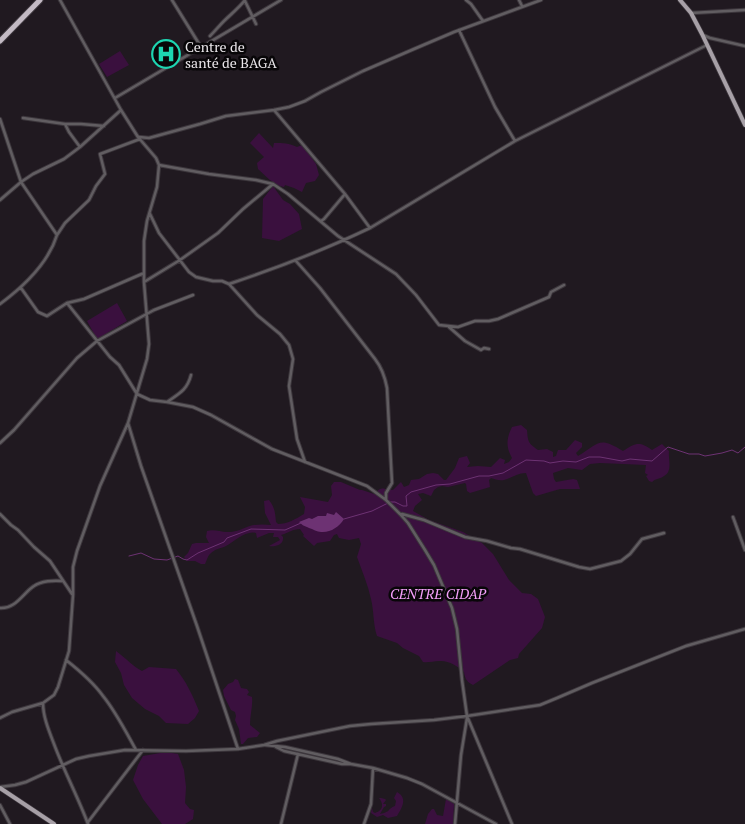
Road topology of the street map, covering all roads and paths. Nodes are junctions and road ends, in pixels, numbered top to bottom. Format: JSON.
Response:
{"nodes":[{"id":1,"x":40,"y":0,"type":"edge"},
{"id":2,"x":60,"y":0,"type":"edge"},
{"id":3,"x":172,"y":0,"type":"edge"},
{"id":4,"x":245,"y":0,"type":"edge"},
{"id":5,"x":281,"y":0,"type":"edge"},
{"id":6,"x":466,"y":0,"type":"edge"},
{"id":7,"x":519,"y":0,"type":"edge"},
{"id":8,"x":541,"y":0,"type":"edge"},
{"id":9,"x":680,"y":0,"type":"edge"},
{"id":10,"x":527,"y":2,"type":"edge"},
{"id":11,"x":522,"y":6,"type":"junction"},
{"id":12,"x":745,"y":10,"type":"edge"},
{"id":13,"x":691,"y":13,"type":"junction"},
{"id":14,"x":252,"y":16,"type":"junction"},
{"id":15,"x":483,"y":21,"type":"junction"},
{"id":16,"x":256,"y":24,"type":"dead end"},
{"id":17,"x":459,"y":30,"type":"junction"},
{"id":18,"x":702,"y":34,"type":"junction"},
{"id":19,"x":210,"y":36,"type":"dead end"},
{"id":20,"x":0,"y":41,"type":"edge"},
{"id":21,"x":707,"y":45,"type":"junction"},
{"id":22,"x":201,"y":46,"type":"junction"},
{"id":23,"x":745,"y":46,"type":"edge"},
{"id":24,"x":115,"y":98,"type":"junction"},
{"id":25,"x":121,"y":110,"type":"junction"},
{"id":26,"x":274,"y":110,"type":"junction"},
{"id":27,"x":23,"y":118,"type":"dead end"},
{"id":28,"x":0,"y":119,"type":"edge"},
{"id":29,"x":65,"y":124,"type":"junction"},
{"id":30,"x":745,"y":125,"type":"edge"},
{"id":31,"x":104,"y":126,"type":"junction"},
{"id":32,"x":139,"y":138,"type":"junction"},
{"id":33,"x":515,"y":141,"type":"junction"},
{"id":34,"x":80,"y":147,"type":"junction"},
{"id":35,"x":159,"y":165,"type":"junction"},
{"id":36,"x":21,"y":182,"type":"junction"},
{"id":37,"x":273,"y":184,"type":"junction"},
{"id":38,"x":345,"y":194,"type":"junction"},
{"id":39,"x":0,"y":200,"type":"edge"},
{"id":40,"x":149,"y":214,"type":"junction"},
{"id":41,"x":321,"y":221,"type":"junction"},
{"id":42,"x":370,"y":228,"type":"junction"},
{"id":43,"x":57,"y":235,"type":"junction"},
{"id":44,"x":345,"y":240,"type":"junction"},
{"id":45,"x":180,"y":260,"type":"junction"},
{"id":46,"x":296,"y":260,"type":"junction"},
{"id":47,"x":144,"y":273,"type":"junction"},
{"id":48,"x":144,"y":282,"type":"junction"},
{"id":49,"x":229,"y":284,"type":"junction"},
{"id":50,"x":564,"y":285,"type":"dead end"},
{"id":51,"x":21,"y":288,"type":"junction"},
{"id":52,"x":193,"y":295,"type":"dead end"},
{"id":53,"x":67,"y":303,"type":"junction"},
{"id":54,"x":0,"y":304,"type":"edge"},
{"id":55,"x":146,"y":314,"type":"junction"},
{"id":56,"x":448,"y":326,"type":"junction"},
{"id":57,"x":97,"y":341,"type":"junction"},
{"id":58,"x":489,"y":349,"type":"dead end"},
{"id":59,"x":191,"y":375,"type":"dead end"},
{"id":60,"x":137,"y":394,"type":"junction"},
{"id":61,"x":168,"y":402,"type":"junction"},
{"id":62,"x":128,"y":423,"type":"junction"},
{"id":63,"x":0,"y":444,"type":"edge"},
{"id":64,"x":305,"y":462,"type":"junction"},
{"id":65,"x":388,"y":502,"type":"junction"},
{"id":66,"x":0,"y":514,"type":"edge"},
{"id":67,"x":400,"y":514,"type":"junction"},
{"id":68,"x":733,"y":517,"type":"dead end"},
{"id":69,"x":664,"y":533,"type":"dead end"},
{"id":70,"x":745,"y":550,"type":"edge"},
{"id":71,"x":62,"y":581,"type":"junction"},
{"id":72,"x":73,"y":595,"type":"junction"},
{"id":73,"x":0,"y":608,"type":"edge"},
{"id":74,"x":745,"y":629,"type":"edge"},
{"id":75,"x":66,"y":660,"type":"junction"},
{"id":76,"x":43,"y":703,"type":"junction"},
{"id":77,"x":467,"y":716,"type":"junction"},
{"id":78,"x":0,"y":718,"type":"edge"},
{"id":79,"x":264,"y":745,"type":"junction"},
{"id":80,"x":238,"y":749,"type":"junction"},
{"id":81,"x":136,"y":750,"type":"junction"},
{"id":82,"x":143,"y":750,"type":"junction"},
{"id":83,"x":299,"y":752,"type":"junction"},
{"id":84,"x":321,"y":757,"type":"junction"},
{"id":85,"x":338,"y":759,"type":"junction"},
{"id":86,"x":336,"y":763,"type":"junction"},
{"id":87,"x":351,"y":764,"type":"junction"},
{"id":88,"x":62,"y":766,"type":"junction"},
{"id":89,"x":373,"y":768,"type":"junction"},
{"id":90,"x":0,"y":787,"type":"edge"},
{"id":91,"x":456,"y":803,"type":"junction"},
{"id":92,"x":0,"y":805,"type":"edge"},
{"id":93,"x":10,"y":824,"type":"edge"},
{"id":94,"x":54,"y":824,"type":"edge"},
{"id":95,"x":88,"y":824,"type":"edge"},
{"id":96,"x":280,"y":824,"type":"edge"},
{"id":97,"x":364,"y":824,"type":"edge"},
{"id":98,"x":455,"y":824,"type":"edge"},
{"id":99,"x":496,"y":824,"type":"edge"},
{"id":100,"x":512,"y":824,"type":"edge"}],
"edges":[{"from":1,"to":20,"type":"highway"},
{"from":2,"to":24,"type":"street"},
{"from":3,"to":22,"type":"street"},
{"from":4,"to":14,"type":"street"},
{"from":4,"to":19,"type":"street"},
{"from":5,"to":14,"type":"street"},
{"from":6,"to":15,"type":"street"},
{"from":7,"to":11,"type":"street"},
{"from":8,"to":10,"type":"street"},
{"from":9,"to":13,"type":"main road"},
{"from":10,"to":11,"type":"street"},
{"from":11,"to":15,"type":"street"},
{"from":12,"to":13,"type":"street"},
{"from":13,"to":18,"type":"main road"},
{"from":14,"to":16,"type":"street"},
{"from":14,"to":22,"type":"street"},
{"from":15,"to":17,"type":"street"},
{"from":17,"to":26,"type":"street"},
{"from":17,"to":33,"type":"street"},
{"from":18,"to":21,"type":"main road"},
{"from":18,"to":23,"type":"street"},
{"from":21,"to":30,"type":"main road"},
{"from":21,"to":33,"type":"street"},
{"from":22,"to":24,"type":"street"},
{"from":24,"to":25,"type":"street"},
{"from":25,"to":31,"type":"street"},
{"from":25,"to":32,"type":"street"},
{"from":26,"to":32,"type":"street"},
{"from":26,"to":38,"type":"street"},
{"from":27,"to":29,"type":"street"},
{"from":28,"to":36,"type":"street"},
{"from":29,"to":31,"type":"street"},
{"from":29,"to":34,"type":"street"},
{"from":31,"to":34,"type":"street"},
{"from":32,"to":35,"type":"street"},
{"from":32,"to":43,"type":"street"},
{"from":33,"to":42,"type":"street"},
{"from":34,"to":36,"type":"street"},
{"from":35,"to":37,"type":"street"},
{"from":35,"to":40,"type":"street"},
{"from":36,"to":39,"type":"street"},
{"from":36,"to":43,"type":"street"},
{"from":37,"to":41,"type":"street"},
{"from":37,"to":45,"type":"street"},
{"from":38,"to":41,"type":"street"},
{"from":38,"to":42,"type":"street"},
{"from":40,"to":45,"type":"street"},
{"from":40,"to":47,"type":"street"},
{"from":41,"to":44,"type":"street"},
{"from":42,"to":44,"type":"street"},
{"from":43,"to":51,"type":"street"},
{"from":44,"to":46,"type":"street"},
{"from":44,"to":56,"type":"street"},
{"from":45,"to":48,"type":"street"},
{"from":45,"to":49,"type":"street"},
{"from":46,"to":49,"type":"street"},
{"from":46,"to":65,"type":"street"},
{"from":47,"to":48,"type":"street"},
{"from":47,"to":53,"type":"street"},
{"from":48,"to":55,"type":"street"},
{"from":49,"to":64,"type":"street"},
{"from":50,"to":56,"type":"street"},
{"from":51,"to":53,"type":"street"},
{"from":51,"to":54,"type":"street"},
{"from":52,"to":55,"type":"street"},
{"from":53,"to":57,"type":"street"},
{"from":55,"to":57,"type":"street"},
{"from":55,"to":60,"type":"street"},
{"from":56,"to":58,"type":"street"},
{"from":57,"to":60,"type":"street"},
{"from":57,"to":63,"type":"street"},
{"from":59,"to":61,"type":"street"},
{"from":60,"to":61,"type":"street"},
{"from":60,"to":62,"type":"street"},
{"from":61,"to":64,"type":"street"},
{"from":62,"to":72,"type":"street"},
{"from":62,"to":80,"type":"street"},
{"from":64,"to":65,"type":"street"},
{"from":65,"to":67,"type":"street"},
{"from":66,"to":71,"type":"street"},
{"from":67,"to":69,"type":"street"},
{"from":67,"to":77,"type":"street"},
{"from":68,"to":70,"type":"street"},
{"from":71,"to":72,"type":"street"},
{"from":71,"to":73,"type":"street"},
{"from":72,"to":75,"type":"street"},
{"from":74,"to":77,"type":"street"},
{"from":75,"to":76,"type":"street"},
{"from":75,"to":81,"type":"street"},
{"from":76,"to":78,"type":"street"},
{"from":76,"to":88,"type":"street"},
{"from":77,"to":79,"type":"street"},
{"from":77,"to":91,"type":"street"},
{"from":77,"to":100,"type":"street"},
{"from":79,"to":80,"type":"street"},
{"from":79,"to":83,"type":"street"},
{"from":80,"to":82,"type":"street"},
{"from":81,"to":82,"type":"street"},
{"from":81,"to":88,"type":"street"},
{"from":82,"to":95,"type":"street"},
{"from":83,"to":84,"type":"street"},
{"from":83,"to":96,"type":"street"},
{"from":84,"to":85,"type":"street"},
{"from":84,"to":86,"type":"street"},
{"from":85,"to":86,"type":"street"},
{"from":85,"to":87,"type":"street"},
{"from":86,"to":87,"type":"street"},
{"from":87,"to":89,"type":"street"},
{"from":88,"to":90,"type":"street"},
{"from":88,"to":95,"type":"street"},
{"from":89,"to":91,"type":"street"},
{"from":89,"to":97,"type":"street"},
{"from":90,"to":94,"type":"main road"},
{"from":91,"to":98,"type":"street"},
{"from":91,"to":99,"type":"street"},
{"from":92,"to":93,"type":"street"}]}
